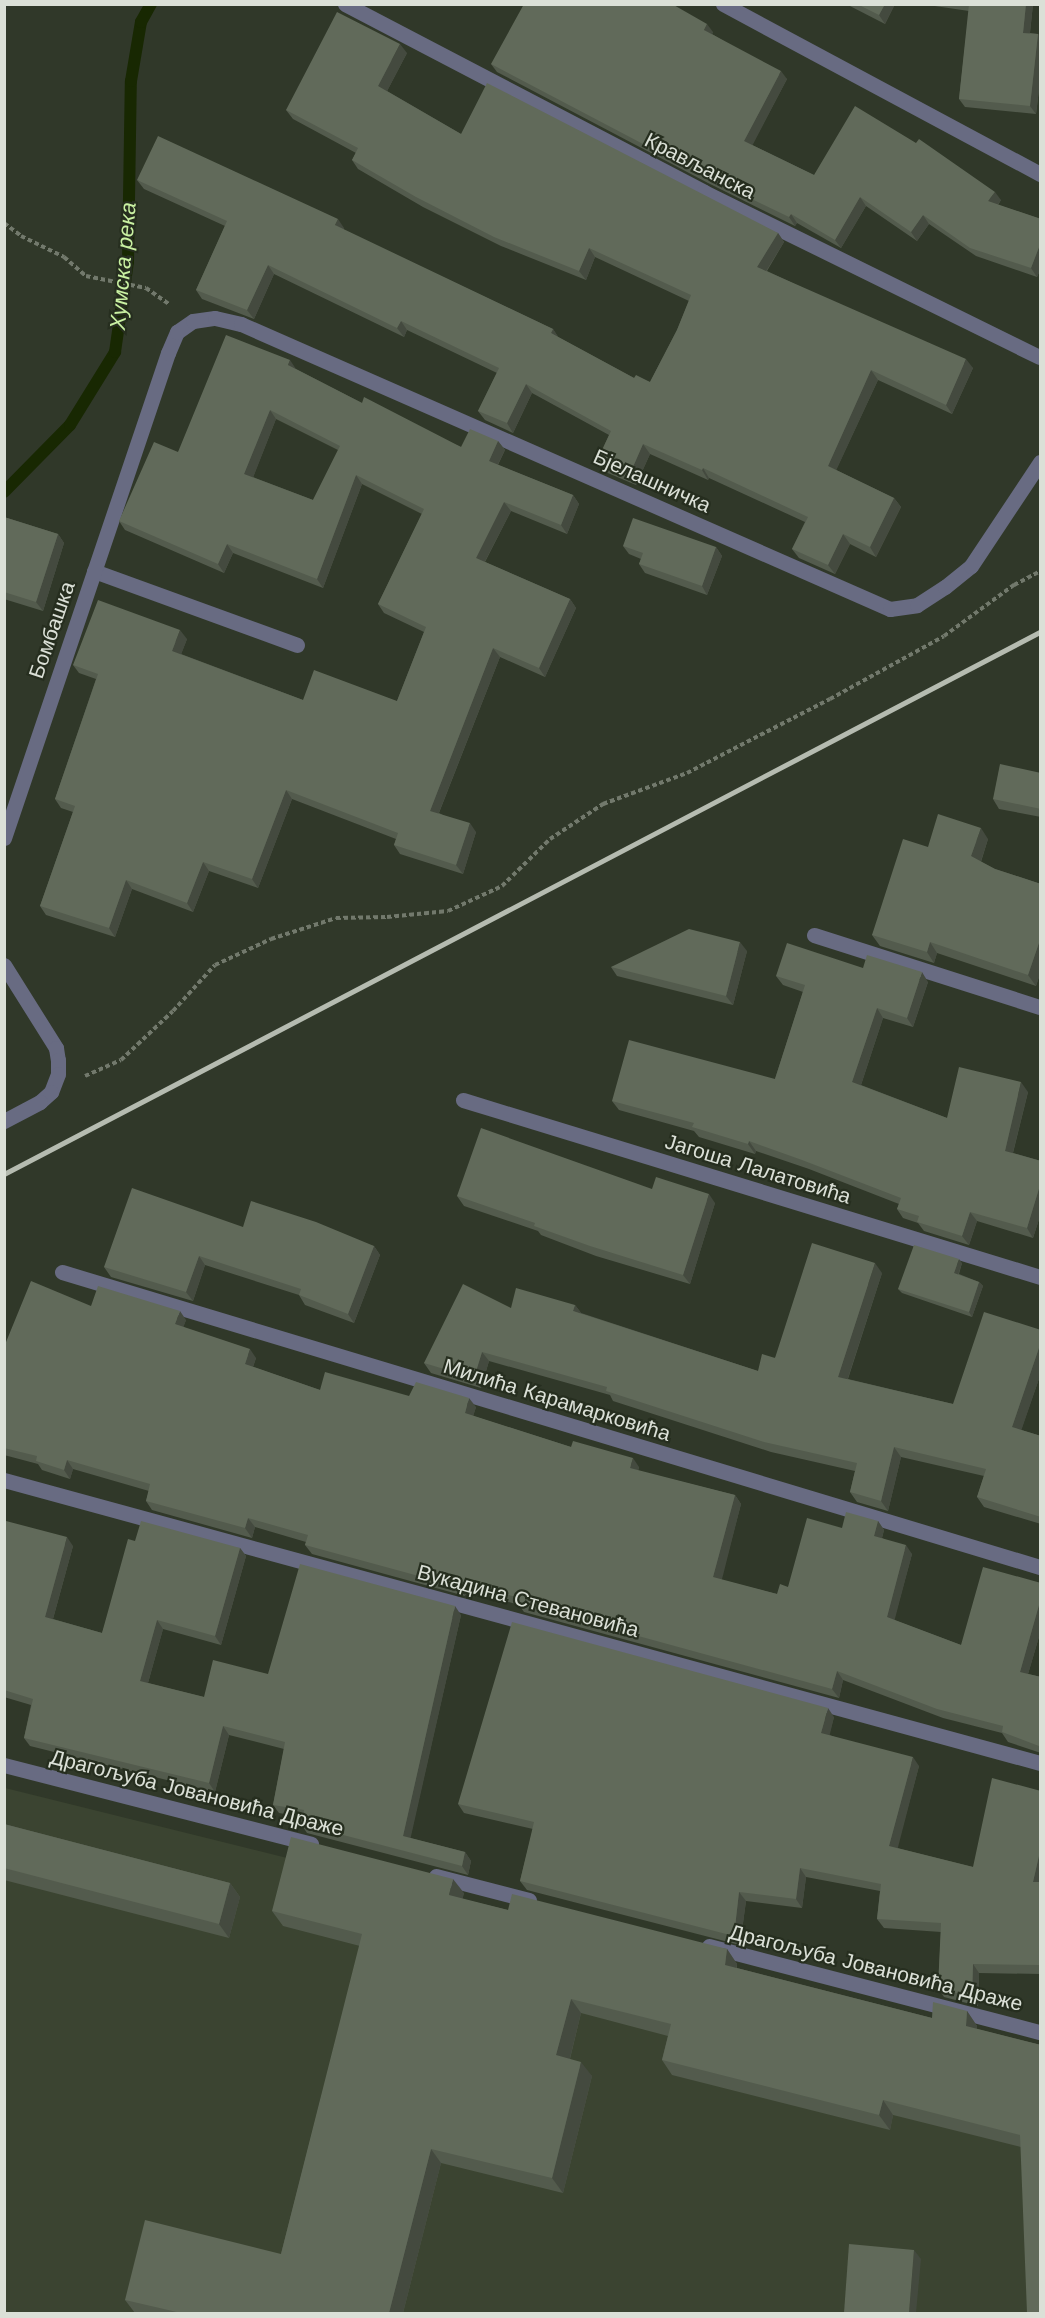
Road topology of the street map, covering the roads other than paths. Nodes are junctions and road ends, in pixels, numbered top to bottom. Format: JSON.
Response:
{"nodes":[{"id":1,"x":345,"y":4,"type":"edge"},
{"id":2,"x":723,"y":4,"type":"edge"},
{"id":3,"x":1041,"y":174,"type":"edge"},
{"id":4,"x":1041,"y":357,"type":"edge"},
{"id":5,"x":1041,"y":462,"type":"edge"},
{"id":6,"x":94,"y":571,"type":"junction"},
{"id":7,"x":297,"y":645,"type":"dead end"},
{"id":8,"x":4,"y":838,"type":"edge"},
{"id":9,"x":814,"y":935,"type":"dead end"},
{"id":10,"x":4,"y":965,"type":"edge"},
{"id":11,"x":1041,"y":1007,"type":"edge"},
{"id":12,"x":464,"y":1100,"type":"dead end"},
{"id":13,"x":4,"y":1121,"type":"edge"},
{"id":14,"x":62,"y":1272,"type":"dead end"},
{"id":15,"x":1041,"y":1277,"type":"edge"},
{"id":16,"x":4,"y":1480,"type":"edge"},
{"id":17,"x":1041,"y":1567,"type":"edge"},
{"id":18,"x":1041,"y":1763,"type":"edge"},
{"id":19,"x":4,"y":1765,"type":"edge"},
{"id":20,"x":327,"y":1848,"type":"edge"},
{"id":21,"x":419,"y":1872,"type":"edge"},
{"id":22,"x":546,"y":1904,"type":"edge"},
{"id":23,"x":695,"y":1943,"type":"edge"},
{"id":24,"x":1041,"y":2032,"type":"edge"}],
"edges":[{"from":1,"to":4,"type":"street","name":"Крављанска"},
{"from":2,"to":3,"type":"street"},
{"from":5,"to":6,"type":"street","name":"Бјелашничка"},
{"from":6,"to":7,"type":"street","name":"Бомбашка"},
{"from":6,"to":8,"type":"street","name":"Бомбашка"},
{"from":9,"to":11,"type":"street"},
{"from":10,"to":13,"type":"street"},
{"from":12,"to":15,"type":"street","name":"Јагоша Лалатовића"},
{"from":14,"to":17,"type":"street","name":"Милића Карамарковића"},
{"from":16,"to":18,"type":"street","name":"Вукадина Стевановића"},
{"from":19,"to":20,"type":"street","name":"Драгољуба Јовановића Драже"},
{"from":21,"to":22,"type":"street"},
{"from":23,"to":24,"type":"street","name":"Драгољуба Јовановића Драже"}]}
